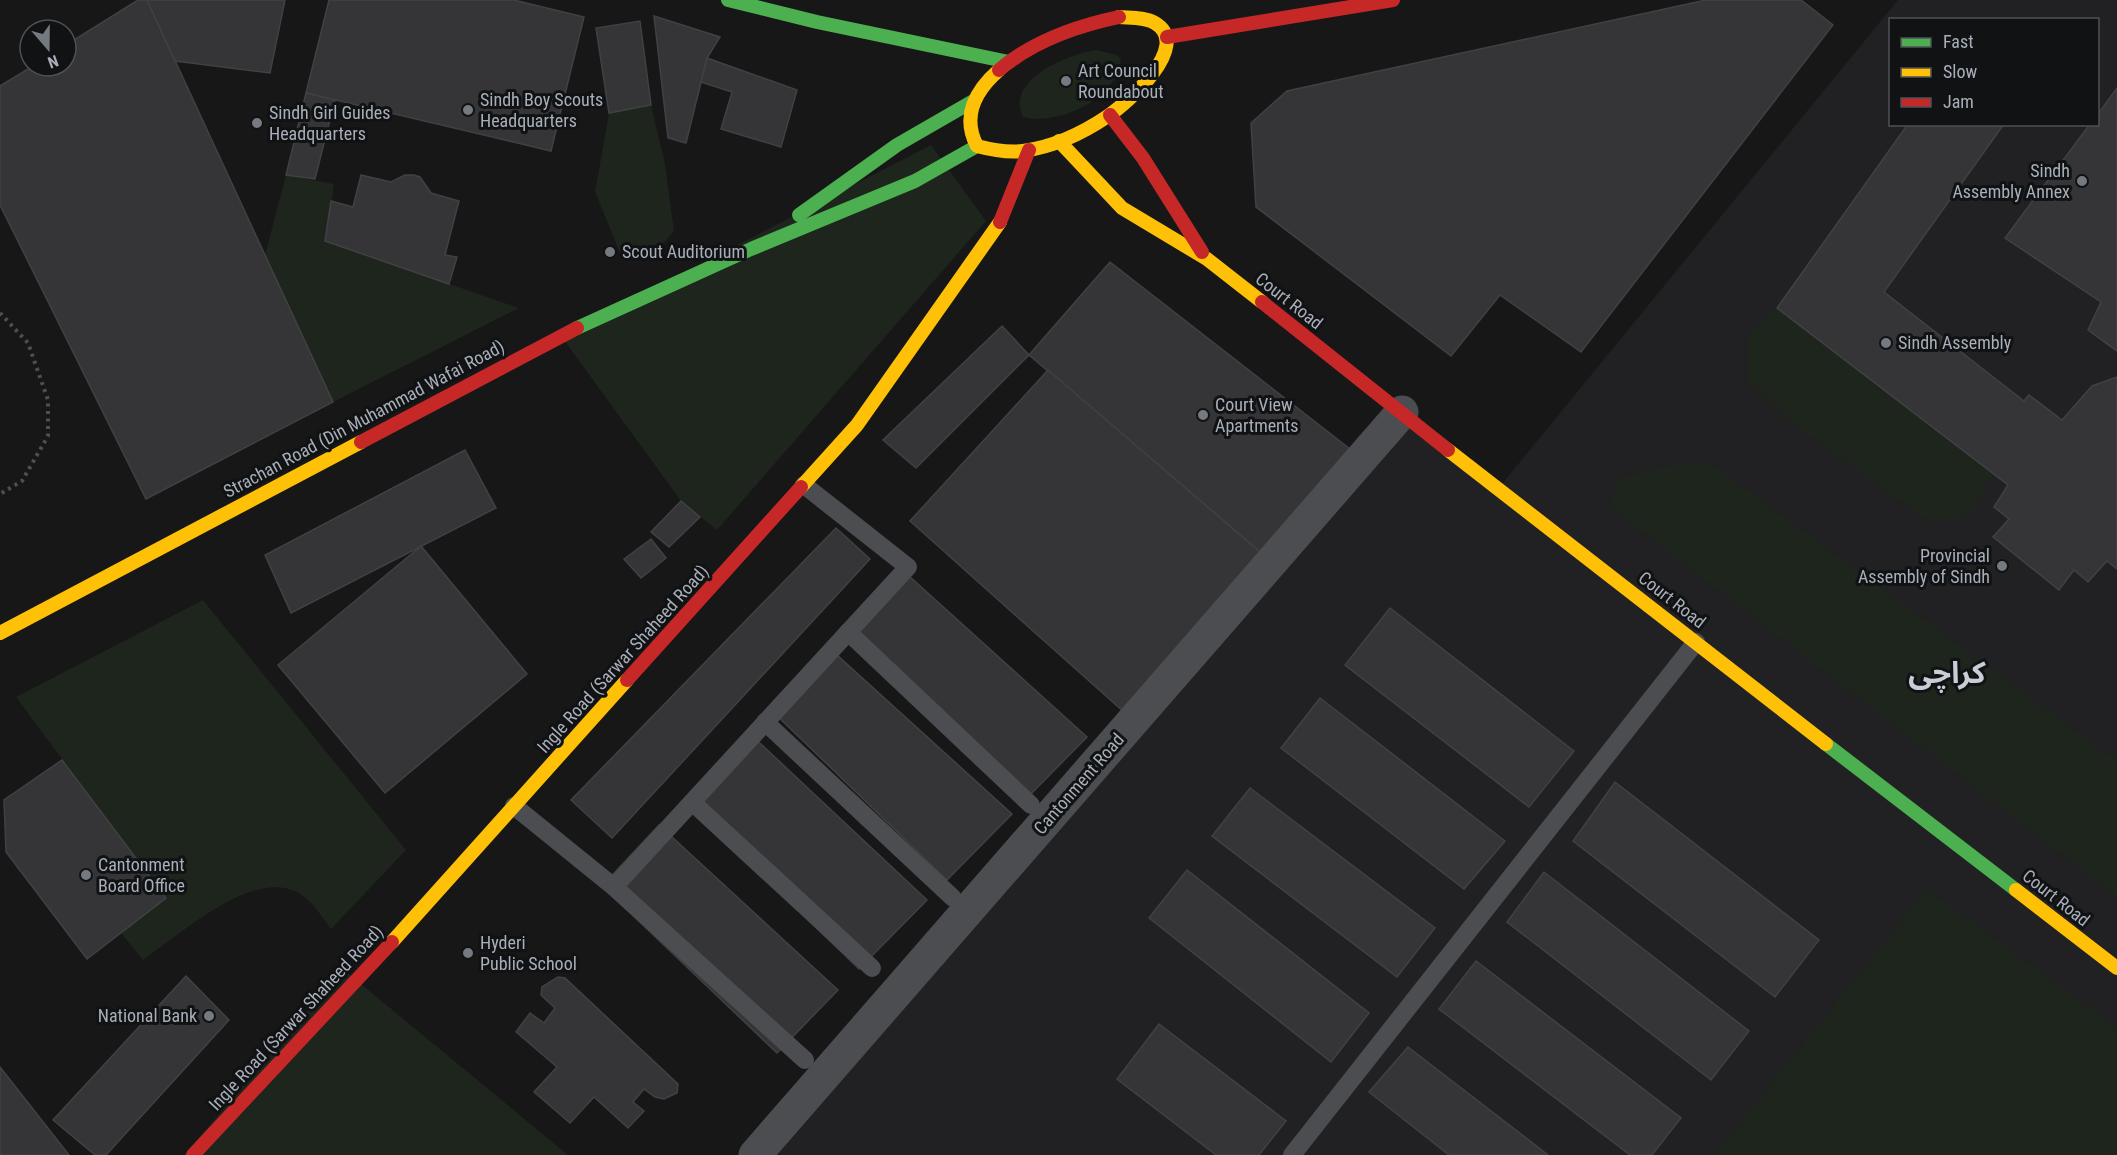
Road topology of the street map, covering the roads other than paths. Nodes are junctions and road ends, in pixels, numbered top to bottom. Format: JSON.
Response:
{"nodes":[{"id":1,"x":728,"y":0,"type":"edge"},
{"id":2,"x":1394,"y":0,"type":"edge"},
{"id":3,"x":1350,"y":4,"type":"edge"},
{"id":4,"x":1100,"y":7,"type":"dead end"},
{"id":5,"x":1090,"y":22,"type":"junction"},
{"id":6,"x":1167,"y":37,"type":"junction"},
{"id":7,"x":1009,"y":62,"type":"junction"},
{"id":8,"x":975,"y":100,"type":"junction"},
{"id":9,"x":1110,"y":115,"type":"junction"},
{"id":10,"x":1059,"y":141,"type":"junction"},
{"id":11,"x":977,"y":146,"type":"junction"},
{"id":12,"x":1029,"y":150,"type":"junction"},
{"id":13,"x":751,"y":249,"type":"junction"},
{"id":14,"x":1207,"y":259,"type":"junction"},
{"id":15,"x":1402,"y":412,"type":"junction"},
{"id":16,"x":804,"y":486,"type":"junction"},
{"id":17,"x":848,"y":632,"type":"junction"},
{"id":18,"x":0,"y":633,"type":"edge"},
{"id":19,"x":1696,"y":642,"type":"junction"},
{"id":20,"x":765,"y":722,"type":"junction"},
{"id":21,"x":692,"y":802,"type":"junction"},
{"id":22,"x":1031,"y":805,"type":"dead end"},
{"id":23,"x":514,"y":806,"type":"junction"},
{"id":24,"x":614,"y":887,"type":"junction"},
{"id":25,"x":953,"y":898,"type":"dead end"},
{"id":26,"x":872,"y":968,"type":"dead end"},
{"id":27,"x":2117,"y":968,"type":"edge"},
{"id":28,"x":805,"y":1060,"type":"dead end"},
{"id":29,"x":193,"y":1155,"type":"edge"},
{"id":30,"x":755,"y":1155,"type":"edge"},
{"id":31,"x":1292,"y":1155,"type":"edge"}],
"edges":[{"from":1,"to":7,"type":"main road"},
{"from":2,"to":3,"type":"main road"},
{"from":3,"to":6,"type":"main road"},
{"from":4,"to":5,"type":"main road"},
{"from":5,"to":6,"type":"main road"},
{"from":5,"to":7,"type":"main road"},
{"from":6,"to":9,"type":"main road"},
{"from":7,"to":8,"type":"main road"},
{"from":8,"to":11,"type":"main road"},
{"from":8,"to":13,"type":"main road","name":"Strachan Road (Din Muhammad Wafai Road)"},
{"from":9,"to":10,"type":"main road"},
{"from":9,"to":14,"type":"main road","name":"Court Road"},
{"from":10,"to":12,"type":"main road"},
{"from":10,"to":14,"type":"main road","name":"Court Road"},
{"from":11,"to":12,"type":"main road"},
{"from":11,"to":13,"type":"main road","name":"Strachan Road (Din Muhammad Wafai Road)"},
{"from":12,"to":16,"type":"main road","name":"Ingle Road (Sarwar Shaheed Road)"},
{"from":13,"to":18,"type":"main road","name":"Strachan Road (Din Muhammad Wafai Road)"},
{"from":14,"to":15,"type":"main road","name":"Court Road"},
{"from":15,"to":19,"type":"main road","name":"Court Road"},
{"from":15,"to":30,"type":"street","name":"Cantonment Road"},
{"from":16,"to":17,"type":"lane"},
{"from":16,"to":23,"type":"main road","name":"Ingle Road (Sarwar Shaheed Road)"},
{"from":17,"to":20,"type":"lane"},
{"from":17,"to":22,"type":"lane"},
{"from":19,"to":27,"type":"main road","name":"Court Road"},
{"from":19,"to":31,"type":"lane"},
{"from":20,"to":21,"type":"lane"},
{"from":20,"to":25,"type":"lane"},
{"from":21,"to":24,"type":"lane"},
{"from":21,"to":26,"type":"lane"},
{"from":23,"to":24,"type":"lane"},
{"from":23,"to":29,"type":"main road","name":"Ingle Road (Sarwar Shaheed Road)"},
{"from":24,"to":28,"type":"lane"}]}
